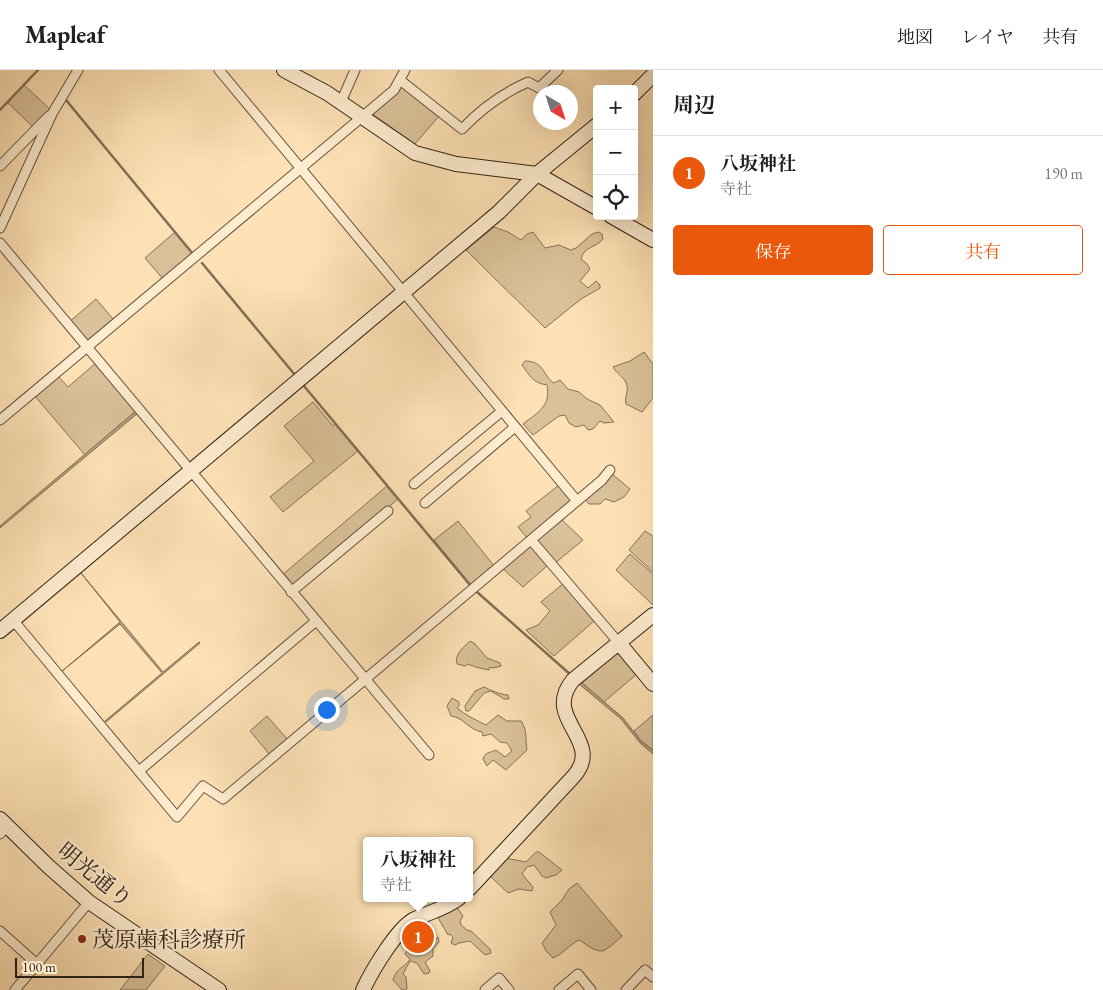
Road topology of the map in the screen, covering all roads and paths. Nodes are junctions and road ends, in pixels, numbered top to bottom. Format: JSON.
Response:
{"nodes":[{"id":1,"x":78,"y":70,"type":"edge"},
{"id":2,"x":219,"y":70,"type":"edge"},
{"id":3,"x":284,"y":70,"type":"edge"},
{"id":4,"x":355,"y":70,"type":"edge"},
{"id":5,"x":405,"y":70,"type":"edge"},
{"id":6,"x":558,"y":70,"type":"edge"},
{"id":7,"x":302,"y":74,"type":"edge"},
{"id":8,"x":653,"y":75,"type":"edge"},
{"id":9,"x":400,"y":80,"type":"junction"},
{"id":10,"x":638,"y":90,"type":"edge"},
{"id":11,"x":341,"y":102,"type":"junction"},
{"id":12,"x":52,"y":114,"type":"junction"},
{"id":13,"x":362,"y":117,"type":"junction"},
{"id":14,"x":593,"y":128,"type":"edge"},
{"id":15,"x":0,"y":166,"type":"edge"},
{"id":16,"x":300,"y":169,"type":"junction"},
{"id":17,"x":537,"y":174,"type":"junction"},
{"id":18,"x":593,"y":206,"type":"edge"},
{"id":19,"x":618,"y":220,"type":"edge"},
{"id":20,"x":0,"y":228,"type":"edge"},
{"id":21,"x":653,"y":240,"type":"edge"},
{"id":22,"x":0,"y":243,"type":"edge"},
{"id":23,"x":404,"y":292,"type":"junction"},
{"id":24,"x":86,"y":347,"type":"junction"},
{"id":25,"x":502,"y":411,"type":"junction"},
{"id":26,"x":0,"y":420,"type":"edge"},
{"id":27,"x":515,"y":427,"type":"junction"},
{"id":28,"x":610,"y":470,"type":"dead end"},
{"id":29,"x":190,"y":471,"type":"junction"},
{"id":30,"x":414,"y":484,"type":"dead end"},
{"id":31,"x":577,"y":501,"type":"junction"},
{"id":32,"x":425,"y":503,"type":"dead end"},
{"id":33,"x":388,"y":511,"type":"dead end"},
{"id":34,"x":532,"y":541,"type":"junction"},
{"id":35,"x":291,"y":592,"type":"junction"},
{"id":36,"x":653,"y":615,"type":"edge"},
{"id":37,"x":13,"y":620,"type":"junction"},
{"id":38,"x":316,"y":621,"type":"junction"},
{"id":39,"x":0,"y":631,"type":"edge"},
{"id":40,"x":619,"y":643,"type":"junction"},
{"id":41,"x":365,"y":679,"type":"junction"},
{"id":42,"x":653,"y":684,"type":"edge"},
{"id":43,"x":429,"y":755,"type":"dead end"},
{"id":44,"x":138,"y":771,"type":"junction"},
{"id":45,"x":2,"y":827,"type":"edge"},
{"id":46,"x":473,"y":885,"type":"edge"},
{"id":47,"x":89,"y":902,"type":"junction"},
{"id":48,"x":454,"y":902,"type":"edge"},
{"id":49,"x":0,"y":931,"type":"edge"},
{"id":50,"x":37,"y":964,"type":"junction"},
{"id":51,"x":653,"y":977,"type":"edge"},
{"id":52,"x":216,"y":989,"type":"edge"},
{"id":53,"x":15,"y":990,"type":"edge"},
{"id":54,"x":364,"y":990,"type":"edge"},
{"id":55,"x":485,"y":990,"type":"edge"},
{"id":56,"x":509,"y":990,"type":"edge"},
{"id":57,"x":559,"y":990,"type":"edge"},
{"id":58,"x":591,"y":990,"type":"edge"},
{"id":59,"x":626,"y":990,"type":"edge"}],
"edges":[{"from":1,"to":12,"type":"street"},
{"from":2,"to":16,"type":"street"},
{"from":3,"to":7,"type":"street"},
{"from":4,"to":11,"type":"street"},
{"from":5,"to":9,"type":"street"},
{"from":6,"to":9,"type":"street"},
{"from":7,"to":11,"type":"street"},
{"from":8,"to":10,"type":"street"},
{"from":9,"to":13,"type":"street"},
{"from":11,"to":13,"type":"street"},
{"from":12,"to":15,"type":"street"},
{"from":12,"to":20,"type":"street"},
{"from":13,"to":16,"type":"street"},
{"from":13,"to":17,"type":"street"},
{"from":14,"to":17,"type":"street"},
{"from":16,"to":23,"type":"street"},
{"from":16,"to":24,"type":"street"},
{"from":17,"to":18,"type":"street"},
{"from":17,"to":23,"type":"street"},
{"from":19,"to":21,"type":"street"},
{"from":22,"to":24,"type":"street"},
{"from":23,"to":25,"type":"street"},
{"from":23,"to":29,"type":"street"},
{"from":24,"to":26,"type":"street"},
{"from":24,"to":29,"type":"street"},
{"from":25,"to":27,"type":"street"},
{"from":25,"to":30,"type":"street"},
{"from":27,"to":31,"type":"street"},
{"from":27,"to":32,"type":"street"},
{"from":28,"to":31,"type":"street"},
{"from":29,"to":35,"type":"street"},
{"from":29,"to":37,"type":"street"},
{"from":31,"to":34,"type":"street"},
{"from":33,"to":35,"type":"street"},
{"from":34,"to":40,"type":"street"},
{"from":34,"to":41,"type":"street"},
{"from":35,"to":38,"type":"street"},
{"from":36,"to":40,"type":"street"},
{"from":37,"to":39,"type":"street"},
{"from":37,"to":44,"type":"street"},
{"from":38,"to":41,"type":"street"},
{"from":38,"to":44,"type":"street"},
{"from":40,"to":42,"type":"street"},
{"from":40,"to":46,"type":"street"},
{"from":41,"to":43,"type":"street"},
{"from":41,"to":44,"type":"street"},
{"from":45,"to":47,"type":"street","name":"明光通り"},
{"from":47,"to":50,"type":"street"},
{"from":47,"to":52,"type":"street","name":"明光通り"},
{"from":48,"to":54,"type":"street"},
{"from":49,"to":50,"type":"street"},
{"from":50,"to":53,"type":"street"},
{"from":51,"to":59,"type":"street"},
{"from":55,"to":56,"type":"street"},
{"from":57,"to":58,"type":"street"}]}
